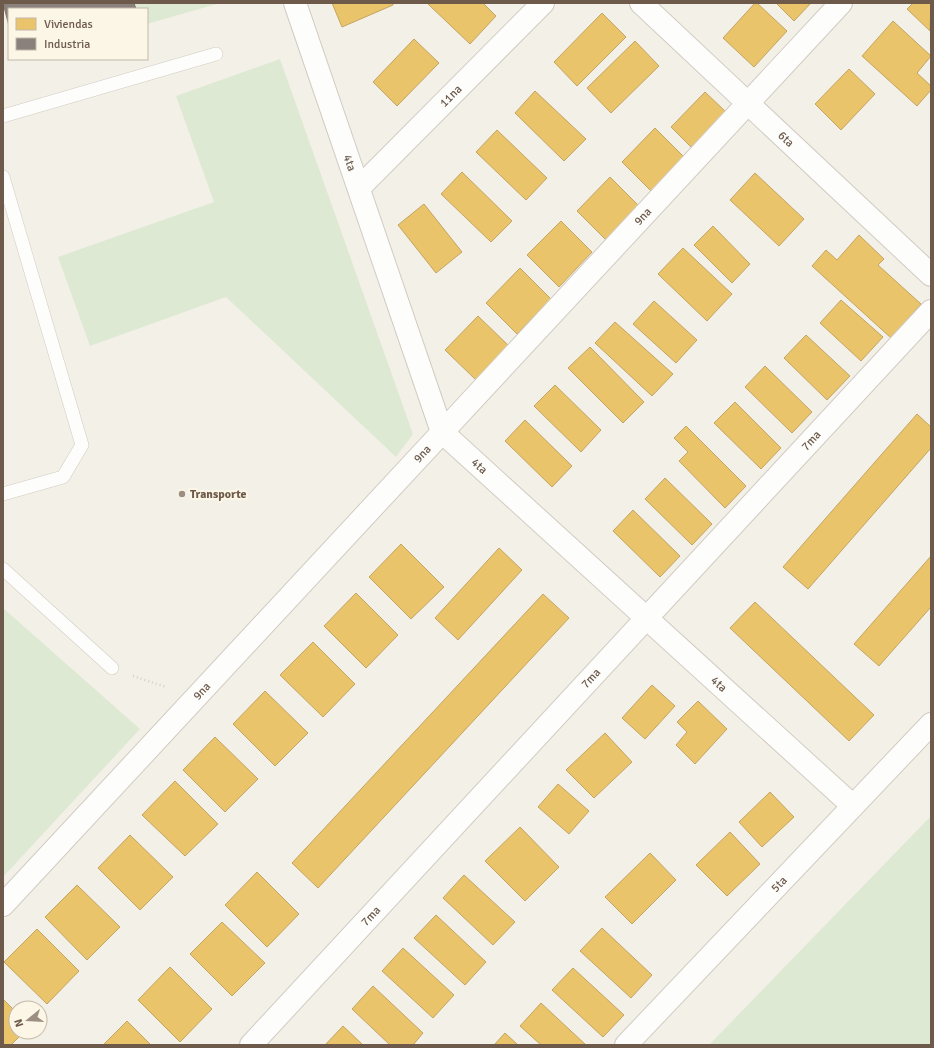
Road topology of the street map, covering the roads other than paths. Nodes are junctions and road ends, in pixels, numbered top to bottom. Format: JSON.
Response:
{"nodes":[{"id":1,"x":295,"y":3,"type":"edge"},
{"id":2,"x":542,"y":3,"type":"edge"},
{"id":3,"x":641,"y":3,"type":"edge"},
{"id":4,"x":841,"y":3,"type":"edge"},
{"id":5,"x":216,"y":54,"type":"dead end"},
{"id":6,"x":748,"y":103,"type":"junction"},
{"id":7,"x":3,"y":116,"type":"edge"},
{"id":8,"x":3,"y":177,"type":"edge"},
{"id":9,"x":359,"y":188,"type":"junction"},
{"id":10,"x":931,"y":276,"type":"edge"},
{"id":11,"x":931,"y":311,"type":"edge"},
{"id":12,"x":442,"y":432,"type":"junction"},
{"id":13,"x":3,"y":494,"type":"edge"},
{"id":14,"x":3,"y":569,"type":"edge"},
{"id":15,"x":646,"y":618,"type":"junction"},
{"id":16,"x":112,"y":668,"type":"road end"},
{"id":17,"x":931,"y":724,"type":"edge"},
{"id":18,"x":853,"y":806,"type":"junction"},
{"id":19,"x":3,"y":905,"type":"edge"},
{"id":20,"x":251,"y":1045,"type":"edge"},
{"id":21,"x":626,"y":1045,"type":"edge"}],
"edges":[{"from":1,"to":9,"type":"street","name":"4ta"},
{"from":2,"to":9,"type":"street","name":"11na"},
{"from":3,"to":6,"type":"street","name":"6ta"},
{"from":4,"to":6,"type":"street","name":"9na"},
{"from":5,"to":7,"type":"lane"},
{"from":6,"to":10,"type":"street","name":"6ta"},
{"from":6,"to":12,"type":"street","name":"9na"},
{"from":8,"to":13,"type":"lane"},
{"from":9,"to":12,"type":"street","name":"4ta"},
{"from":11,"to":15,"type":"street","name":"7ma"},
{"from":12,"to":15,"type":"street","name":"4ta"},
{"from":12,"to":19,"type":"street","name":"9na"},
{"from":14,"to":16,"type":"lane"},
{"from":15,"to":18,"type":"street","name":"4ta"},
{"from":15,"to":20,"type":"street","name":"7ma"},
{"from":17,"to":18,"type":"street","name":"5ta"},
{"from":18,"to":21,"type":"street","name":"5ta"}]}
